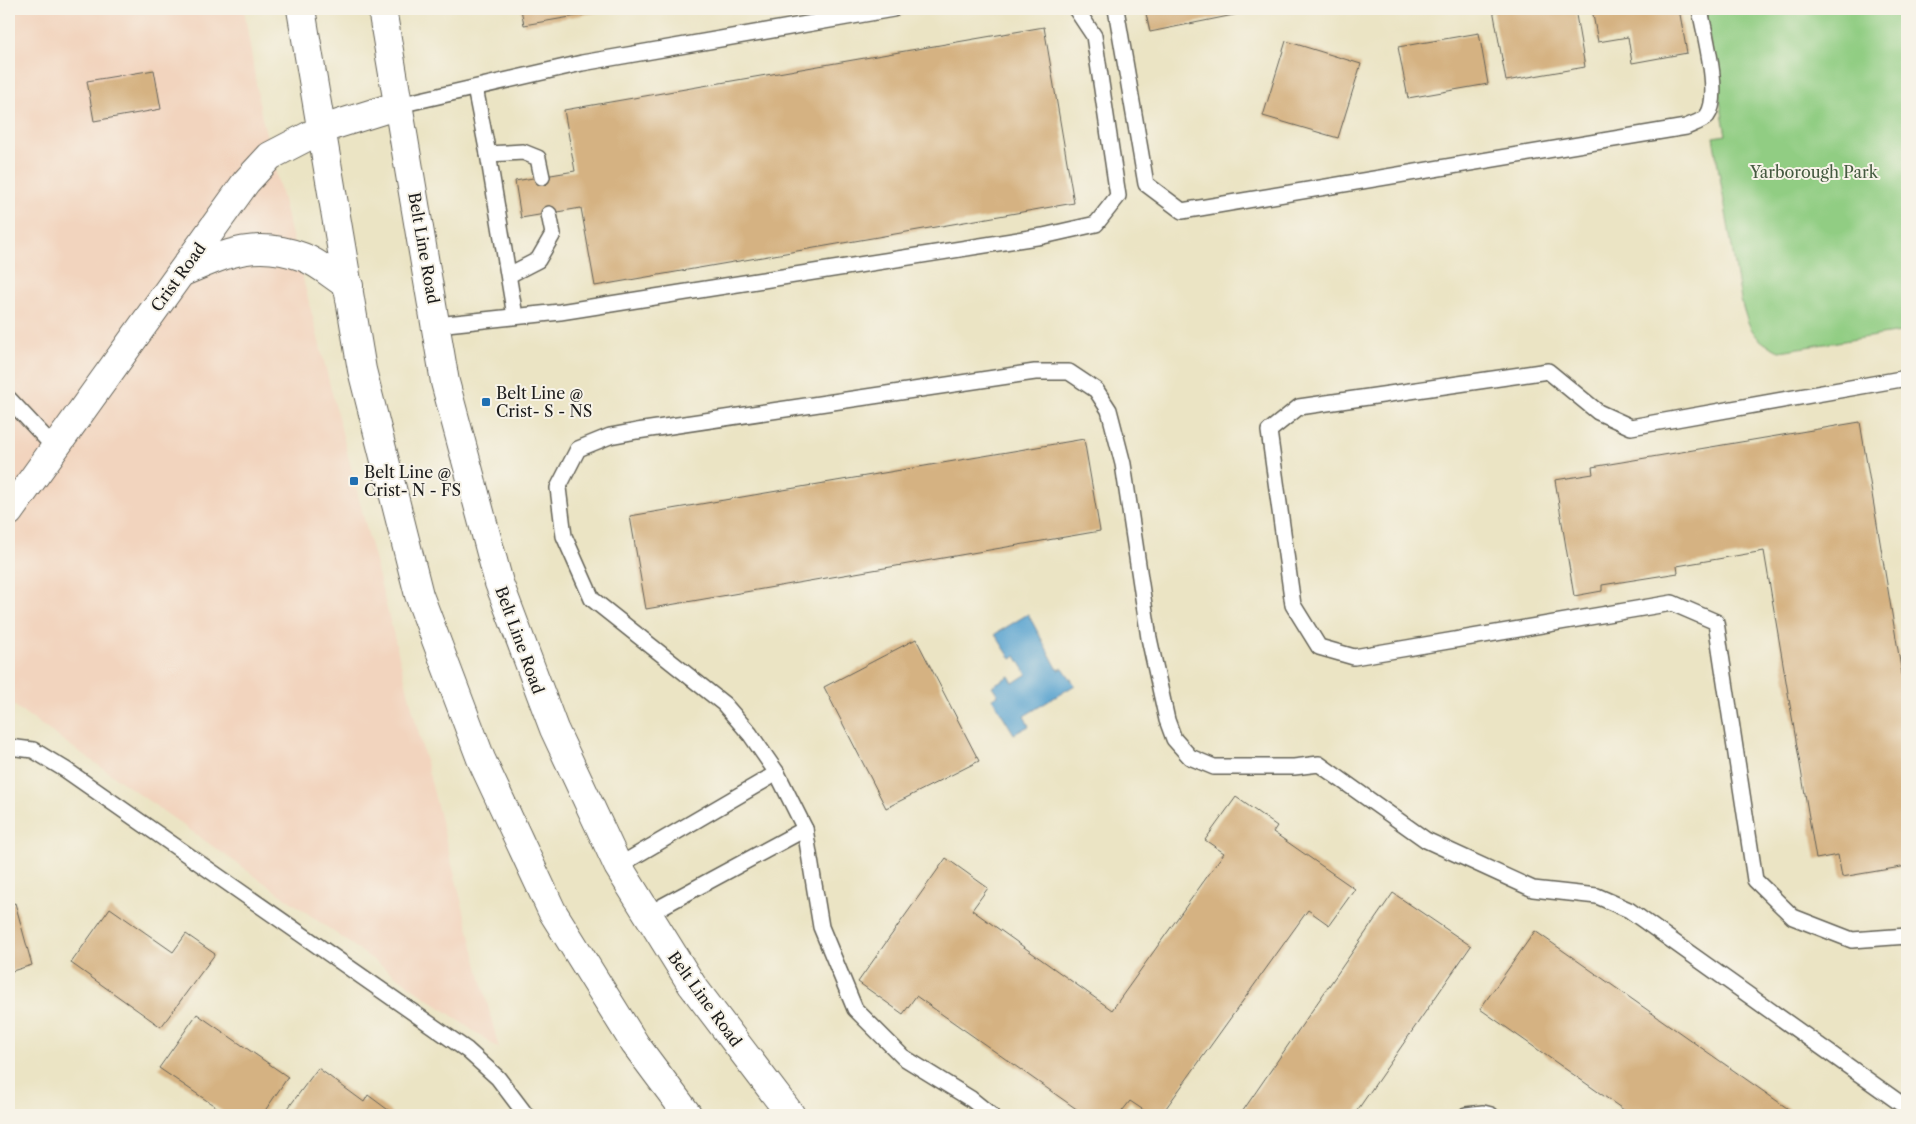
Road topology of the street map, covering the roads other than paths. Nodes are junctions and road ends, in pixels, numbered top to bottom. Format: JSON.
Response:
{"nodes":[{"id":1,"x":301,"y":9,"type":"edge"},
{"id":2,"x":382,"y":9,"type":"edge"},
{"id":3,"x":893,"y":9,"type":"edge"},
{"id":4,"x":1076,"y":9,"type":"edge"},
{"id":5,"x":1116,"y":9,"type":"edge"},
{"id":6,"x":1700,"y":9,"type":"edge"},
{"id":7,"x":475,"y":88,"type":"junction"},
{"id":8,"x":399,"y":105,"type":"junction"},
{"id":9,"x":322,"y":129,"type":"junction"},
{"id":10,"x":488,"y":154,"type":"junction"},
{"id":11,"x":542,"y":177,"type":"dead end"},
{"id":12,"x":549,"y":214,"type":"dead end"},
{"id":13,"x":181,"y":273,"type":"junction"},
{"id":14,"x":509,"y":275,"type":"junction"},
{"id":15,"x":349,"y":286,"type":"junction"},
{"id":16,"x":515,"y":316,"type":"junction"},
{"id":17,"x":437,"y":325,"type":"junction"},
{"id":18,"x":1907,"y":378,"type":"edge"},
{"id":19,"x":9,"y":399,"type":"edge"},
{"id":20,"x":55,"y":448,"type":"junction"},
{"id":21,"x":9,"y":512,"type":"edge"},
{"id":22,"x":9,"y":747,"type":"edge"},
{"id":23,"x":776,"y":773,"type":"junction"},
{"id":24,"x":805,"y":829,"type":"junction"},
{"id":25,"x":618,"y":866,"type":"junction"},
{"id":26,"x":648,"y":914,"type":"junction"},
{"id":27,"x":1907,"y":936,"type":"edge"},
{"id":28,"x":1907,"y":1108,"type":"edge"},
{"id":29,"x":526,"y":1115,"type":"edge"},
{"id":30,"x":688,"y":1115,"type":"edge"},
{"id":31,"x":792,"y":1115,"type":"edge"},
{"id":32,"x":991,"y":1115,"type":"edge"},
{"id":33,"x":1466,"y":1115,"type":"edge"},
{"id":34,"x":1491,"y":1115,"type":"edge"}],
"edges":[{"from":1,"to":9,"type":"main road"},
{"from":2,"to":8,"type":"main road","name":"Belt Line Road"},
{"from":3,"to":7,"type":"lane"},
{"from":4,"to":16,"type":"lane"},
{"from":5,"to":6,"type":"lane"},
{"from":7,"to":8,"type":"lane"},
{"from":7,"to":10,"type":"lane"},
{"from":8,"to":9,"type":"main road","name":"Crist Road"},
{"from":8,"to":17,"type":"main road","name":"Belt Line Road"},
{"from":9,"to":13,"type":"main road","name":"Crist Road"},
{"from":9,"to":15,"type":"main road"},
{"from":10,"to":11,"type":"lane"},
{"from":10,"to":14,"type":"lane"},
{"from":12,"to":14,"type":"lane"},
{"from":13,"to":15,"type":"main road"},
{"from":13,"to":20,"type":"main road","name":"Crist Road"},
{"from":14,"to":16,"type":"lane"},
{"from":15,"to":30,"type":"main road"},
{"from":16,"to":17,"type":"lane"},
{"from":17,"to":25,"type":"main road","name":"Belt Line Road"},
{"from":18,"to":27,"type":"lane"},
{"from":19,"to":20,"type":"lane"},
{"from":20,"to":21,"type":"main road","name":"Crist Road"},
{"from":22,"to":29,"type":"lane"},
{"from":23,"to":24,"type":"lane"},
{"from":23,"to":25,"type":"lane"},
{"from":23,"to":28,"type":"lane"},
{"from":24,"to":26,"type":"lane"},
{"from":24,"to":32,"type":"lane"},
{"from":25,"to":26,"type":"main road","name":"Belt Line Road"},
{"from":26,"to":31,"type":"main road","name":"Belt Line Road"},
{"from":33,"to":34,"type":"lane"}]}
